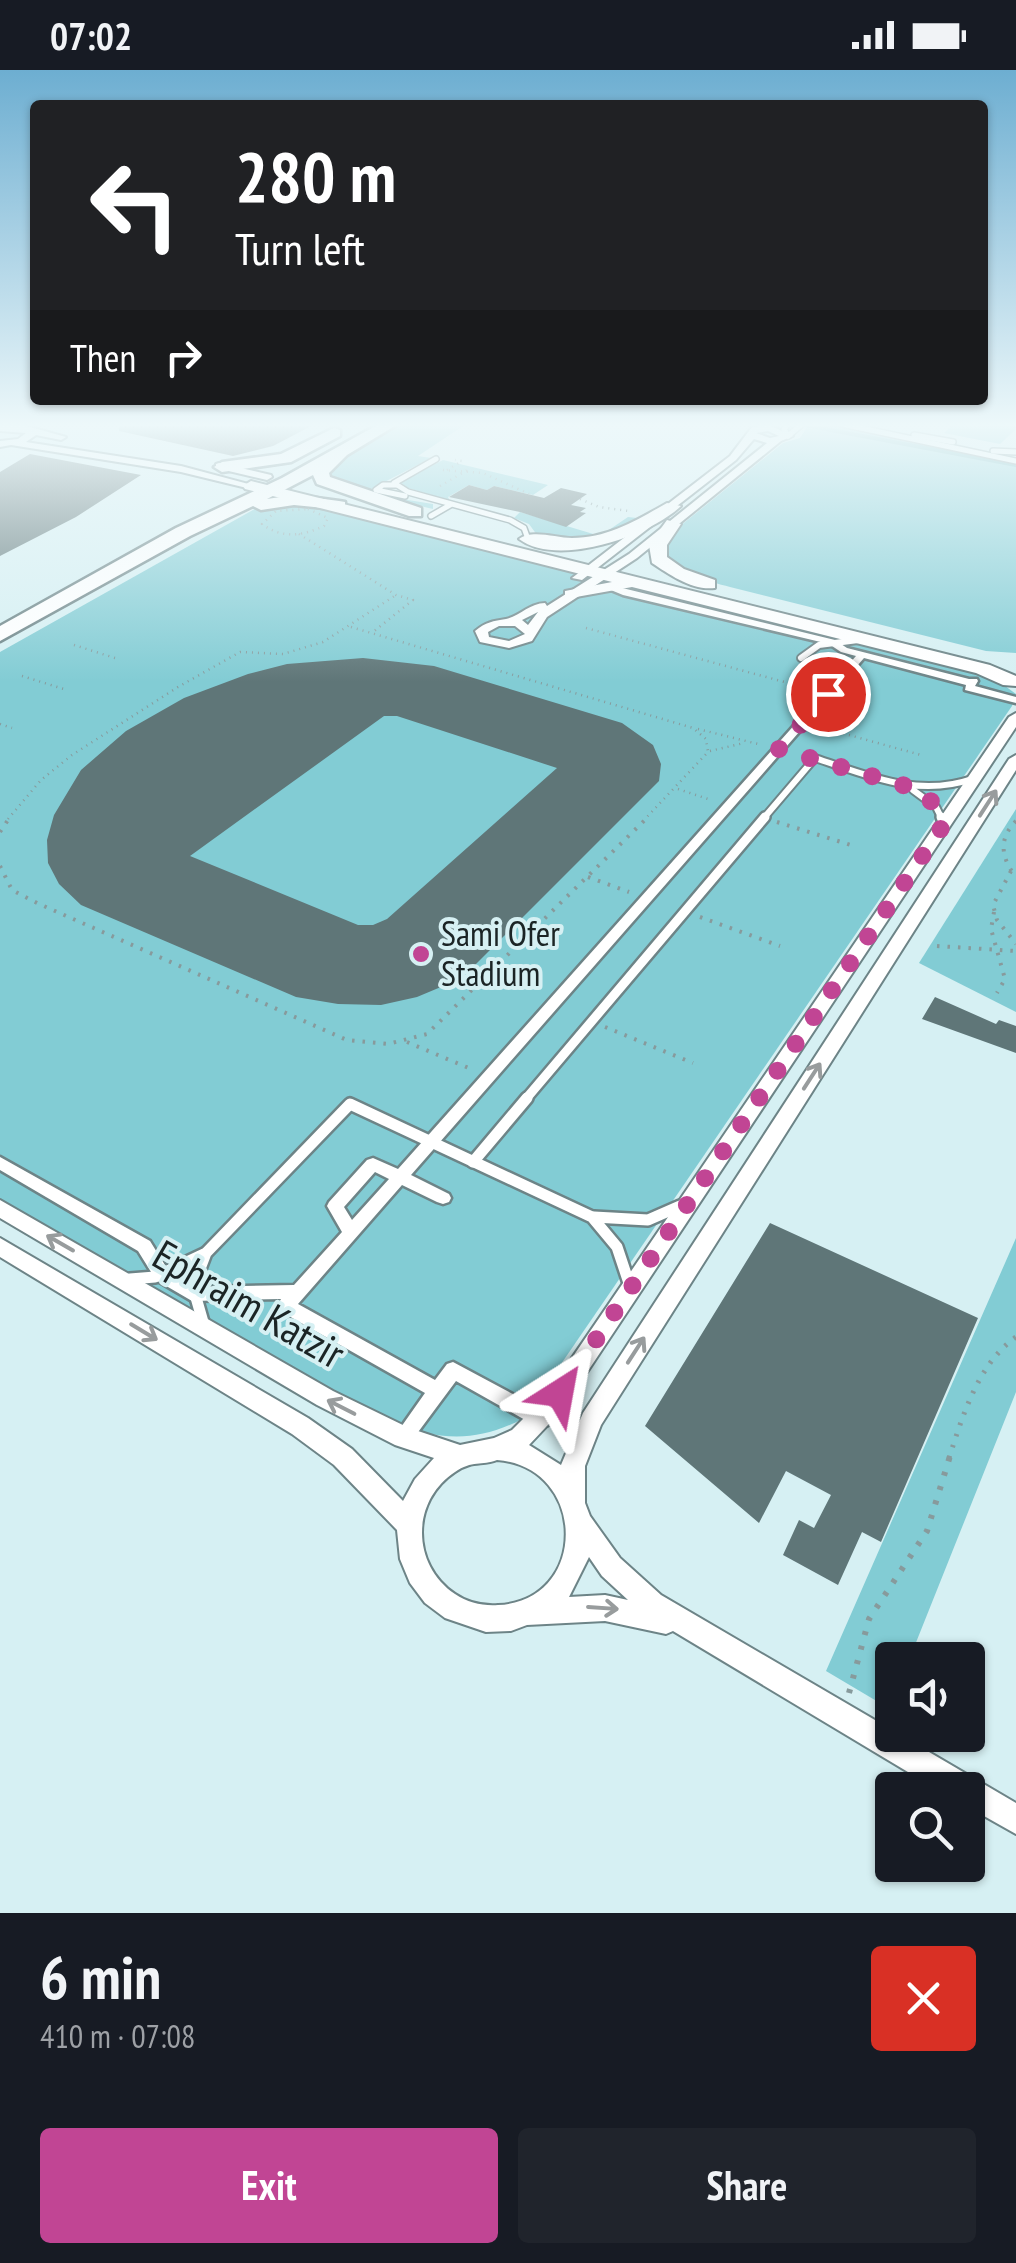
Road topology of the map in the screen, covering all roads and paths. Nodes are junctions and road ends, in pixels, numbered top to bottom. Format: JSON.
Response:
{"nodes":[{"id":1,"x":217,"y":510,"type":"joint"},
{"id":2,"x":287,"y":510,"type":"edge"},
{"id":3,"x":311,"y":510,"type":"edge"},
{"id":4,"x":357,"y":510,"type":"edge"},
{"id":5,"x":435,"y":510,"type":"edge"},
{"id":6,"x":625,"y":510,"type":"edge"},
{"id":7,"x":678,"y":510,"type":"edge"},
{"id":8,"x":680,"y":510,"type":"edge"},
{"id":9,"x":643,"y":512,"type":"dead end"},
{"id":10,"x":673,"y":515,"type":"junction"},
{"id":11,"x":299,"y":534,"type":"junction"},
{"id":12,"x":531,"y":548,"type":"junction"},
{"id":13,"x":606,"y":571,"type":"junction"},
{"id":14,"x":566,"y":594,"type":"junction"},
{"id":15,"x":738,"y":594,"type":"junction"},
{"id":16,"x":396,"y":596,"type":"junction"},
{"id":17,"x":793,"y":621,"type":"junction"},
{"id":18,"x":510,"y":622,"type":"junction"},
{"id":19,"x":0,"y":625,"type":"edge"},
{"id":20,"x":351,"y":627,"type":"junction"},
{"id":21,"x":586,"y":628,"type":"dead end"},
{"id":22,"x":531,"y":630,"type":"junction"},
{"id":23,"x":372,"y":633,"type":"junction"},
{"id":24,"x":0,"y":635,"type":"edge"},
{"id":25,"x":810,"y":644,"type":"junction"},
{"id":26,"x":74,"y":645,"type":"dead end"},
{"id":27,"x":866,"y":648,"type":"junction"},
{"id":28,"x":116,"y":658,"type":"dead end"},
{"id":29,"x":800,"y":658,"type":"dead end"},
{"id":30,"x":22,"y":676,"type":"dead end"},
{"id":31,"x":1015,"y":679,"type":"edge"},
{"id":32,"x":67,"y":690,"type":"dead end"},
{"id":33,"x":828,"y":694,"type":"junction"},
{"id":34,"x":1016,"y":717,"type":"edge"},
{"id":35,"x":803,"y":722,"type":"junction"},
{"id":36,"x":0,"y":724,"type":"edge"},
{"id":37,"x":12,"y":728,"type":"dead end"},
{"id":38,"x":693,"y":728,"type":"junction"},
{"id":39,"x":749,"y":742,"type":"junction"},
{"id":40,"x":779,"y":749,"type":"junction"},
{"id":41,"x":708,"y":752,"type":"junction"},
{"id":42,"x":921,"y":755,"type":"dead end"},
{"id":43,"x":1016,"y":759,"type":"edge"},
{"id":44,"x":976,"y":777,"type":"junction"},
{"id":45,"x":906,"y":786,"type":"junction"},
{"id":46,"x":676,"y":789,"type":"junction"},
{"id":47,"x":729,"y":806,"type":"junction"},
{"id":48,"x":764,"y":818,"type":"junction"},
{"id":49,"x":1016,"y":821,"type":"edge"},
{"id":50,"x":944,"y":824,"type":"junction"},
{"id":51,"x":0,"y":832,"type":"edge"},
{"id":52,"x":854,"y":846,"type":"dead end"},
{"id":53,"x":0,"y":866,"type":"edge"},
{"id":54,"x":1011,"y":871,"type":"junction"},
{"id":55,"x":588,"y":876,"type":"junction"},
{"id":56,"x":1016,"y":876,"type":"edge"},
{"id":57,"x":0,"y":889,"type":"edge"},
{"id":58,"x":12,"y":890,"type":"junction"},
{"id":59,"x":647,"y":898,"type":"junction"},
{"id":60,"x":684,"y":912,"type":"junction"},
{"id":61,"x":994,"y":912,"type":"junction"},
{"id":62,"x":1016,"y":944,"type":"edge"},
{"id":63,"x":780,"y":946,"type":"dead end"},
{"id":64,"x":937,"y":946,"type":"dead end"},
{"id":65,"x":996,"y":947,"type":"junction"},
{"id":66,"x":1016,"y":951,"type":"edge"},
{"id":67,"x":997,"y":992,"type":"dead end"},
{"id":68,"x":592,"y":1022,"type":"junction"},
{"id":69,"x":407,"y":1042,"type":"junction"},
{"id":70,"x":693,"y":1064,"type":"dead end"},
{"id":71,"x":490,"y":1077,"type":"junction"},
{"id":72,"x":432,"y":1142,"type":"junction"},
{"id":73,"x":473,"y":1162,"type":"junction"},
{"id":74,"x":0,"y":1164,"type":"edge"},
{"id":75,"x":400,"y":1177,"type":"junction"},
{"id":76,"x":693,"y":1196,"type":"junction"},
{"id":77,"x":443,"y":1198,"type":"dead end"},
{"id":78,"x":0,"y":1208,"type":"edge"},
{"id":79,"x":592,"y":1217,"type":"junction"},
{"id":80,"x":351,"y":1234,"type":"junction"},
{"id":81,"x":0,"y":1246,"type":"edge"},
{"id":82,"x":206,"y":1253,"type":"junction"},
{"id":83,"x":162,"y":1275,"type":"junction"},
{"id":84,"x":120,"y":1278,"type":"junction"},
{"id":85,"x":630,"y":1290,"type":"junction"},
{"id":86,"x":300,"y":1292,"type":"junction"},
{"id":87,"x":192,"y":1294,"type":"junction"},
{"id":88,"x":207,"y":1329,"type":"junction"},
{"id":89,"x":1016,"y":1338,"type":"edge"},
{"id":90,"x":438,"y":1391,"type":"junction"},
{"id":91,"x":541,"y":1420,"type":"junction"},
{"id":92,"x":403,"y":1437,"type":"junction"},
{"id":93,"x":476,"y":1454,"type":"junction"},
{"id":94,"x":577,"y":1512,"type":"junction"},
{"id":95,"x":408,"y":1523,"type":"junction"},
{"id":96,"x":514,"y":1615,"type":"junction"},
{"id":97,"x":691,"y":1629,"type":"junction"},
{"id":98,"x":842,"y":1717,"type":"junction"},
{"id":99,"x":936,"y":1772,"type":"edge"},
{"id":100,"x":985,"y":1801,"type":"edge"},
{"id":101,"x":1016,"y":1819,"type":"edge"}],
"edges":[{"from":1,"to":19,"type":"highway"},
{"from":1,"to":24,"type":"highway"},
{"from":2,"to":11,"type":"path"},
{"from":3,"to":11,"type":"path"},
{"from":4,"to":12,"type":"main road"},
{"from":5,"to":12,"type":"main road"},
{"from":6,"to":9,"type":"path"},
{"from":7,"to":10,"type":"street"},
{"from":8,"to":10,"type":"street"},
{"from":10,"to":12,"type":"main road"},
{"from":10,"to":13,"type":"street"},
{"from":10,"to":13,"type":"street"},
{"from":10,"to":15,"type":"main road"},
{"from":11,"to":16,"type":"path"},
{"from":12,"to":13,"type":"main road"},
{"from":12,"to":14,"type":"main road"},
{"from":13,"to":14,"type":"main road"},
{"from":13,"to":15,"type":"main road"},
{"from":13,"to":17,"type":"main road"},
{"from":13,"to":25,"type":"street"},
{"from":14,"to":18,"type":"street"},
{"from":14,"to":22,"type":"street"},
{"from":15,"to":31,"type":"main road"},
{"from":16,"to":20,"type":"path"},
{"from":16,"to":23,"type":"path"},
{"from":17,"to":25,"type":"lane"},
{"from":17,"to":27,"type":"main road"},
{"from":18,"to":22,"type":"street"},
{"from":18,"to":22,"type":"street"},
{"from":20,"to":23,"type":"path"},
{"from":20,"to":51,"type":"path"},
{"from":21,"to":33,"type":"path"},
{"from":23,"to":38,"type":"path"},
{"from":25,"to":27,"type":"street"},
{"from":25,"to":29,"type":"lane"},
{"from":26,"to":28,"type":"path"},
{"from":27,"to":31,"type":"main road"},
{"from":27,"to":33,"type":"street"},
{"from":30,"to":32,"type":"path"},
{"from":33,"to":35,"type":"street"},
{"from":34,"to":44,"type":"street"},
{"from":35,"to":40,"type":"street"},
{"from":35,"to":42,"type":"path"},
{"from":36,"to":37,"type":"path"},
{"from":38,"to":39,"type":"path"},
{"from":38,"to":41,"type":"path"},
{"from":39,"to":40,"type":"path"},
{"from":39,"to":41,"type":"path"},
{"from":40,"to":47,"type":"street"},
{"from":41,"to":46,"type":"path"},
{"from":94,"to":43,"type":"street","one_way":true},
{"from":44,"to":45,"type":"lane"},
{"from":44,"to":50,"type":"street"},
{"from":45,"to":48,"type":"lane"},
{"from":45,"to":50,"type":"lane"},
{"from":46,"to":47,"type":"path"},
{"from":46,"to":55,"type":"path"},
{"from":47,"to":59,"type":"street"},
{"from":48,"to":52,"type":"path"},
{"from":48,"to":60,"type":"lane"},
{"from":49,"to":54,"type":"path"},
{"from":50,"to":76,"type":"street"},
{"from":53,"to":58,"type":"path"},
{"from":54,"to":56,"type":"path"},
{"from":54,"to":61,"type":"path"},
{"from":55,"to":59,"type":"path"},
{"from":55,"to":69,"type":"path"},
{"from":57,"to":58,"type":"path"},
{"from":58,"to":69,"type":"path"},
{"from":59,"to":71,"type":"street"},
{"from":60,"to":63,"type":"path"},
{"from":60,"to":68,"type":"lane"},
{"from":61,"to":62,"type":"path"},
{"from":61,"to":65,"type":"path"},
{"from":64,"to":65,"type":"path"},
{"from":65,"to":66,"type":"path"},
{"from":65,"to":67,"type":"path"},
{"from":68,"to":70,"type":"path"},
{"from":68,"to":73,"type":"lane"},
{"from":69,"to":71,"type":"path"},
{"from":71,"to":72,"type":"street"},
{"from":72,"to":73,"type":"lane"},
{"from":72,"to":75,"type":"street"},
{"from":72,"to":82,"type":"lane"},
{"from":73,"to":79,"type":"lane"},
{"from":74,"to":83,"type":"street"},
{"from":75,"to":77,"type":"street"},
{"from":75,"to":80,"type":"street"},
{"from":75,"to":80,"type":"street"},
{"from":76,"to":79,"type":"lane"},
{"from":76,"to":85,"type":"street"},
{"from":84,"to":78,"type":"street","name":"Ephraim Katzir","one_way":true},
{"from":79,"to":85,"type":"lane"},
{"from":80,"to":86,"type":"street"},
{"from":81,"to":95,"type":"street","name":"Ephraim Katzir","one_way":true},
{"from":82,"to":83,"type":"lane"},
{"from":82,"to":87,"type":"lane"},
{"from":83,"to":84,"type":"lane"},
{"from":83,"to":87,"type":"street"},
{"from":84,"to":88,"type":"street","name":"Ephraim Katzir"},
{"from":85,"to":91,"type":"street"},
{"from":86,"to":87,"type":"street"},
{"from":86,"to":90,"type":"street"},
{"from":87,"to":88,"type":"lane"},
{"from":92,"to":88,"type":"street","name":"Ephraim Katzir","one_way":true},
{"from":89,"to":98,"type":"path"},
{"from":90,"to":91,"type":"street"},
{"from":90,"to":92,"type":"street"},
{"from":91,"to":93,"type":"street"},
{"from":92,"to":93,"type":"street","name":"Ephraim Katzir"},
{"from":93,"to":94,"type":"street"},
{"from":93,"to":95,"type":"street"},
{"from":94,"to":96,"type":"street"},
{"from":94,"to":97,"type":"street"},
{"from":95,"to":96,"type":"street"},
{"from":96,"to":97,"type":"street","one_way":true},
{"from":97,"to":98,"type":"street"},
{"from":98,"to":99,"type":"street"},
{"from":100,"to":101,"type":"street"}]}
